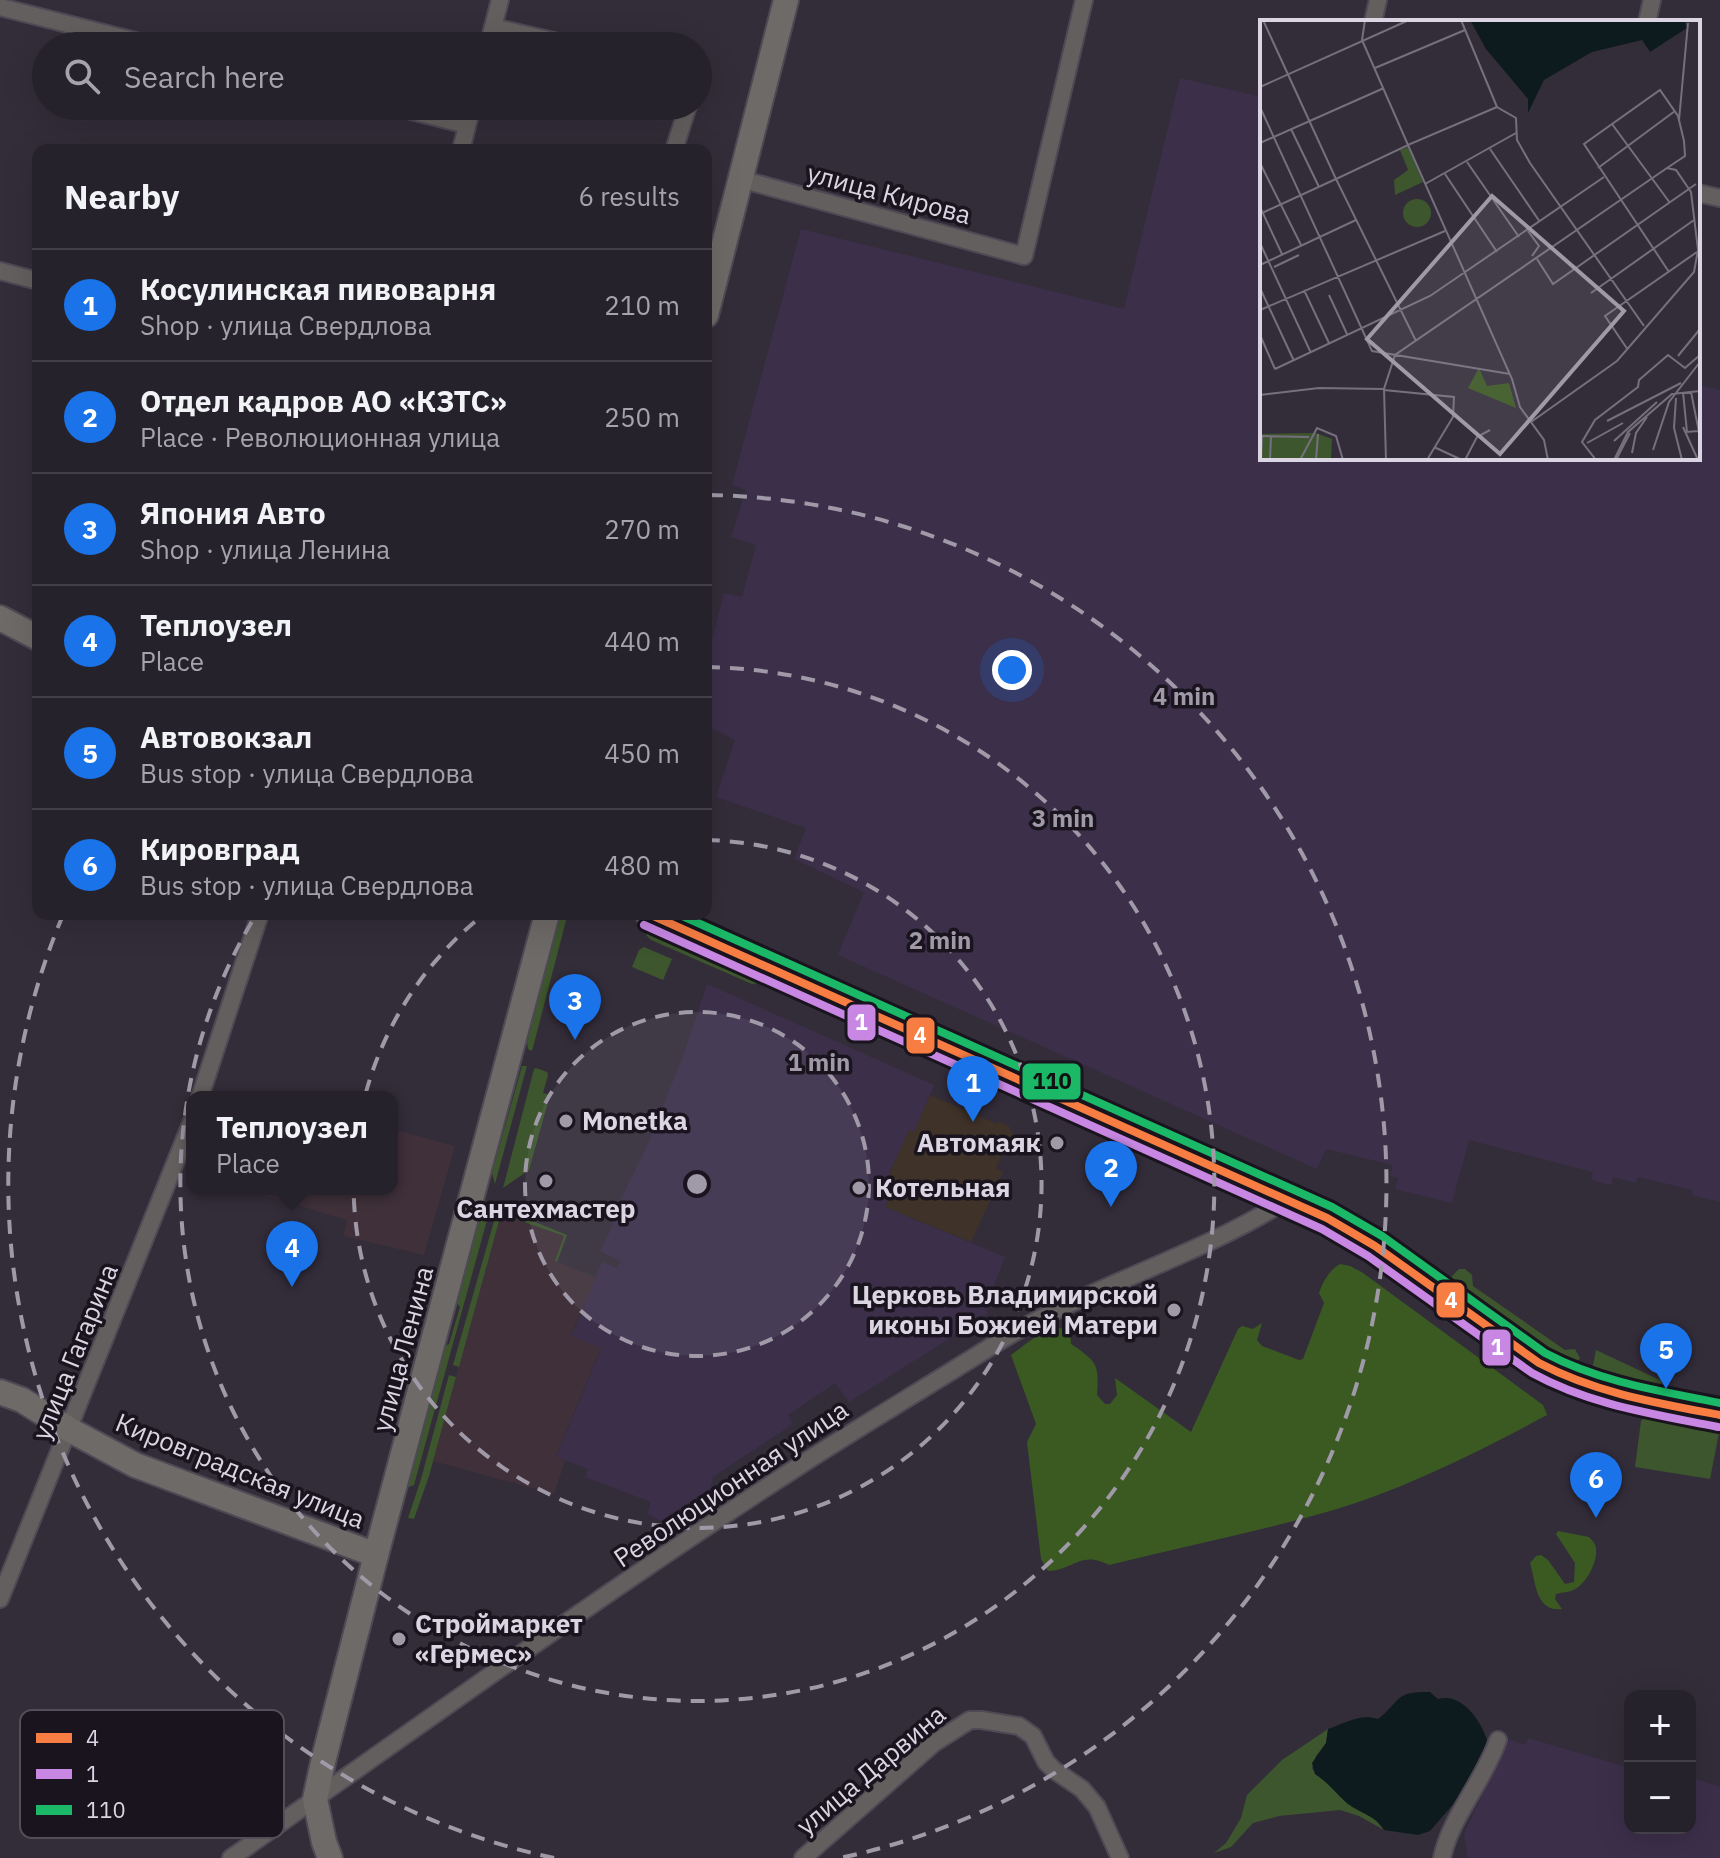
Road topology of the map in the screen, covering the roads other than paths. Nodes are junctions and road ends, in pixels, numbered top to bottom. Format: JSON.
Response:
{"nodes":[{"id":1,"x":500,"y":0,"type":"edge"},
{"id":2,"x":786,"y":0,"type":"edge"},
{"id":3,"x":1084,"y":0,"type":"edge"},
{"id":4,"x":1378,"y":0,"type":"edge"},
{"id":5,"x":1652,"y":0,"type":"edge"},
{"id":6,"x":0,"y":7,"type":"edge"},
{"id":7,"x":1373,"y":20,"type":"edge"},
{"id":8,"x":1647,"y":20,"type":"edge"},
{"id":9,"x":493,"y":27,"type":"junction"},
{"id":10,"x":99,"y":32,"type":"edge"},
{"id":11,"x":492,"y":32,"type":"edge"},
{"id":12,"x":515,"y":32,"type":"edge"},
{"id":13,"x":447,"y":120,"type":"edge"},
{"id":14,"x":468,"y":120,"type":"edge"},
{"id":15,"x":684,"y":120,"type":"edge"},
{"id":16,"x":467,"y":125,"type":"junction"},
{"id":17,"x":462,"y":144,"type":"edge"},
{"id":18,"x":676,"y":144,"type":"edge"},
{"id":19,"x":740,"y":179,"type":"junction"},
{"id":20,"x":1700,"y":193,"type":"edge"},
{"id":21,"x":1720,"y":198,"type":"edge"},
{"id":22,"x":0,"y":271,"type":"edge"},
{"id":23,"x":32,"y":279,"type":"edge"},
{"id":24,"x":712,"y":291,"type":"edge"},
{"id":25,"x":0,"y":618,"type":"edge"},
{"id":26,"x":32,"y":635,"type":"edge"},
{"id":27,"x":258,"y":920,"type":"edge"},
{"id":28,"x":545,"y":920,"type":"edge"},
{"id":29,"x":662,"y":920,"type":"edge"},
{"id":30,"x":202,"y":1091,"type":"edge"},
{"id":31,"x":186,"y":1136,"type":"edge"},
{"id":32,"x":1287,"y":1200,"type":"junction"},
{"id":33,"x":0,"y":1392,"type":"edge"},
{"id":34,"x":1720,"y":1415,"type":"edge"},
{"id":35,"x":70,"y":1430,"type":"junction"},
{"id":36,"x":376,"y":1555,"type":"junction"},
{"id":37,"x":0,"y":1599,"type":"edge"},
{"id":38,"x":1498,"y":1740,"type":"dead end"},
{"id":39,"x":315,"y":1799,"type":"junction"},
{"id":40,"x":284,"y":1821,"type":"edge"},
{"id":41,"x":259,"y":1838,"type":"edge"},
{"id":42,"x":231,"y":1858,"type":"edge"},
{"id":43,"x":330,"y":1858,"type":"edge"},
{"id":44,"x":803,"y":1858,"type":"edge"},
{"id":45,"x":1120,"y":1858,"type":"edge"},
{"id":46,"x":1442,"y":1858,"type":"edge"}],
"edges":[{"from":1,"to":9,"type":"street"},
{"from":2,"to":19,"type":"main road"},
{"from":3,"to":19,"type":"street","name":"улица Кирова"},
{"from":4,"to":7,"type":"street"},
{"from":5,"to":8,"type":"street"},
{"from":6,"to":10,"type":"street"},
{"from":9,"to":11,"type":"street"},
{"from":9,"to":12,"type":"street"},
{"from":13,"to":16,"type":"street"},
{"from":14,"to":16,"type":"street"},
{"from":15,"to":18,"type":"street"},
{"from":16,"to":17,"type":"street"},
{"from":19,"to":24,"type":"main road"},
{"from":20,"to":21,"type":"street"},
{"from":22,"to":23,"type":"street"},
{"from":25,"to":26,"type":"main road"},
{"from":27,"to":30,"type":"street"},
{"from":28,"to":36,"type":"main road","name":"улица Ленина"},
{"from":29,"to":32,"type":"main road"},
{"from":31,"to":35,"type":"street","name":"улица Гагарина"},
{"from":32,"to":34,"type":"main road"},
{"from":32,"to":39,"type":"street","name":"Революционная улица"},
{"from":33,"to":35,"type":"main road","name":"Кировградская улица"},
{"from":35,"to":36,"type":"main road","name":"Кировградская улица"},
{"from":35,"to":37,"type":"street","name":"улица Гагарина"},
{"from":36,"to":39,"type":"main road","name":"улица Ленина"},
{"from":38,"to":46,"type":"street"},
{"from":39,"to":40,"type":"street","name":"Революционная улица"},
{"from":39,"to":43,"type":"main road"},
{"from":41,"to":42,"type":"street","name":"Революционная улица"},
{"from":44,"to":45,"type":"street","name":"улица Дарвина"}]}
